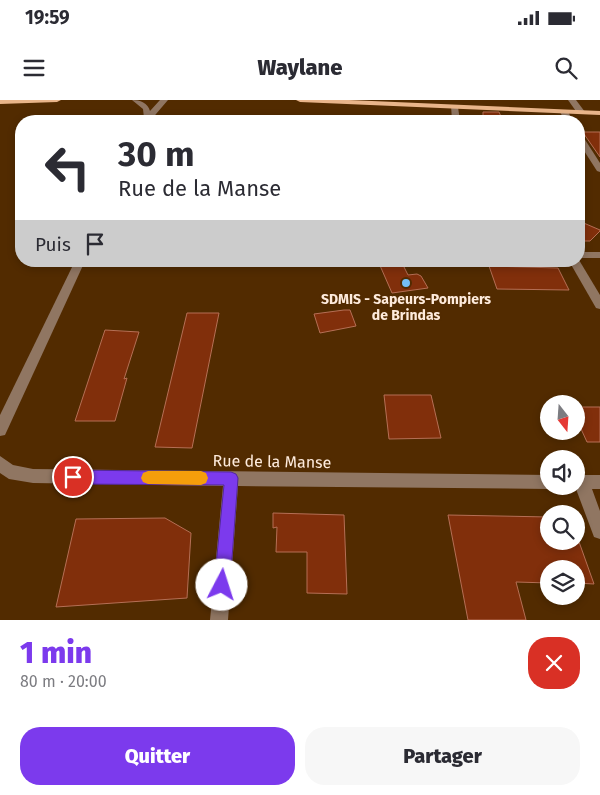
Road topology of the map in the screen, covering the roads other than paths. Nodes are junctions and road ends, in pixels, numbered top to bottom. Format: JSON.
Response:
{"nodes":[{"id":1,"x":57,"y":100,"type":"edge"},
{"id":2,"x":136,"y":100,"type":"edge"},
{"id":3,"x":164,"y":100,"type":"edge"},
{"id":4,"x":300,"y":100,"type":"edge"},
{"id":5,"x":572,"y":100,"type":"edge"},
{"id":6,"x":0,"y":102,"type":"edge"},
{"id":7,"x":459,"y":104,"type":"edge"},
{"id":8,"x":564,"y":112,"type":"junction"},
{"id":9,"x":581,"y":112,"type":"junction"},
{"id":10,"x":600,"y":113,"type":"edge"},
{"id":11,"x":147,"y":115,"type":"edge"},
{"id":12,"x":151,"y":115,"type":"edge"},
{"id":13,"x":566,"y":115,"type":"edge"},
{"id":14,"x":585,"y":146,"type":"edge"},
{"id":15,"x":600,"y":169,"type":"edge"},
{"id":16,"x":585,"y":255,"type":"edge"},
{"id":17,"x":600,"y":256,"type":"edge"},
{"id":18,"x":77,"y":267,"type":"edge"},
{"id":19,"x":578,"y":267,"type":"edge"},
{"id":20,"x":600,"y":305,"type":"edge"},
{"id":21,"x":0,"y":430,"type":"edge"},
{"id":22,"x":0,"y":463,"type":"edge"},
{"id":23,"x":231,"y":478,"type":"junction"},
{"id":24,"x":540,"y":482,"type":"edge"},
{"id":25,"x":585,"y":482,"type":"edge"},
{"id":26,"x":600,"y":482,"type":"edge"},
{"id":27,"x":585,"y":495,"type":"edge"},
{"id":28,"x":600,"y":531,"type":"edge"},
{"id":29,"x":219,"y":620,"type":"edge"}],
"edges":[{"from":1,"to":6,"type":"main road"},
{"from":2,"to":11,"type":"street"},
{"from":3,"to":12,"type":"street"},
{"from":4,"to":7,"type":"main road"},
{"from":5,"to":9,"type":"street"},
{"from":7,"to":8,"type":"main road"},
{"from":8,"to":9,"type":"main road"},
{"from":8,"to":13,"type":"street"},
{"from":9,"to":10,"type":"main road"},
{"from":14,"to":15,"type":"street"},
{"from":16,"to":17,"type":"street"},
{"from":18,"to":21,"type":"street"},
{"from":19,"to":20,"type":"street"},
{"from":22,"to":23,"type":"street","name":"Rue de la Manse"},
{"from":23,"to":24,"type":"street","name":"Rue de la Manse"},
{"from":23,"to":29,"type":"street"},
{"from":25,"to":26,"type":"street"},
{"from":27,"to":28,"type":"street"}]}
